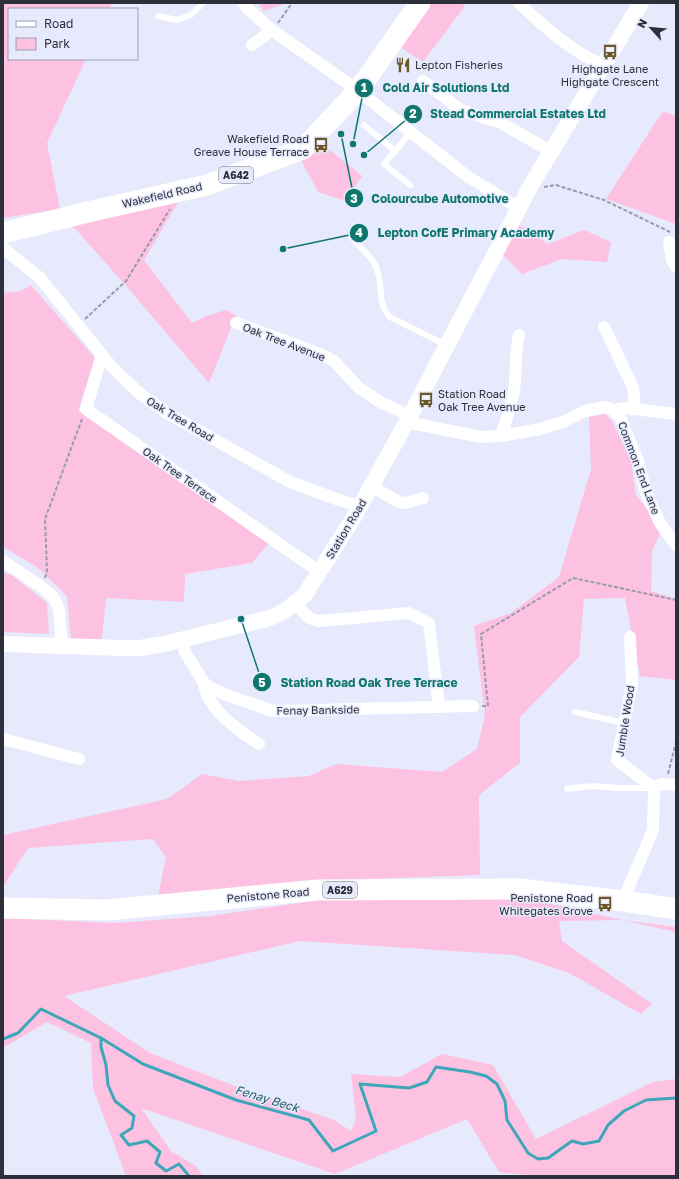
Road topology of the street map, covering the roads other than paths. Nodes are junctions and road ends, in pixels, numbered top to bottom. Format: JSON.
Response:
{"nodes":[{"id":1,"x":203,"y":3,"type":"edge"},
{"id":2,"x":244,"y":3,"type":"edge"},
{"id":3,"x":410,"y":3,"type":"edge"},
{"id":4,"x":420,"y":3,"type":"edge"},
{"id":5,"x":519,"y":3,"type":"edge"},
{"id":6,"x":641,"y":3,"type":"edge"},
{"id":7,"x":158,"y":16,"type":"dead end"},
{"id":8,"x":272,"y":30,"type":"junction"},
{"id":9,"x":252,"y":45,"type":"dead end"},
{"id":10,"x":603,"y":65,"type":"junction"},
{"id":11,"x":423,"y":81,"type":"dead end"},
{"id":12,"x":362,"y":84,"type":"junction"},
{"id":13,"x":364,"y":125,"type":"dead end"},
{"id":14,"x":411,"y":132,"type":"junction"},
{"id":15,"x":395,"y":151,"type":"junction"},
{"id":16,"x":552,"y":152,"type":"junction"},
{"id":17,"x":410,"y":185,"type":"dead end"},
{"id":18,"x":519,"y":208,"type":"junction"},
{"id":19,"x":88,"y":212,"type":"junction"},
{"id":20,"x":3,"y":225,"type":"edge"},
{"id":21,"x":3,"y":233,"type":"edge"},
{"id":22,"x":670,"y":237,"type":"road end"},
{"id":23,"x":352,"y":238,"type":"dead end"},
{"id":24,"x":3,"y":248,"type":"edge"},
{"id":25,"x":676,"y":267,"type":"edge"},
{"id":26,"x":236,"y":323,"type":"dead end"},
{"id":27,"x":604,"y":327,"type":"dead end"},
{"id":28,"x":519,"y":335,"type":"dead end"},
{"id":29,"x":446,"y":345,"type":"junction"},
{"id":30,"x":102,"y":356,"type":"junction"},
{"id":31,"x":635,"y":409,"type":"junction"},
{"id":32,"x":613,"y":410,"type":"junction"},
{"id":33,"x":676,"y":414,"type":"edge"},
{"id":34,"x":408,"y":419,"type":"junction"},
{"id":35,"x":501,"y":436,"type":"junction"},
{"id":36,"x":371,"y":486,"type":"junction"},
{"id":37,"x":423,"y":498,"type":"dead end"},
{"id":38,"x":360,"y":506,"type":"junction"},
{"id":39,"x":676,"y":545,"type":"edge"},
{"id":40,"x":3,"y":560,"type":"edge"},
{"id":41,"x":320,"y":572,"type":"junction"},
{"id":42,"x":296,"y":604,"type":"junction"},
{"id":43,"x":630,"y":637,"type":"dead end"},
{"id":44,"x":181,"y":639,"type":"junction"},
{"id":45,"x":3,"y":644,"type":"edge"},
{"id":46,"x":62,"y":646,"type":"junction"},
{"id":47,"x":204,"y":683,"type":"junction"},
{"id":48,"x":473,"y":706,"type":"road end"},
{"id":49,"x":439,"y":707,"type":"junction"},
{"id":50,"x":575,"y":712,"type":"dead end"},
{"id":51,"x":624,"y":723,"type":"junction"},
{"id":52,"x":3,"y":739,"type":"edge"},
{"id":53,"x":259,"y":744,"type":"dead end"},
{"id":54,"x":79,"y":759,"type":"dead end"},
{"id":55,"x":674,"y":785,"type":"edge"},
{"id":56,"x":654,"y":788,"type":"junction"},
{"id":57,"x":567,"y":789,"type":"dead end"},
{"id":58,"x":624,"y":901,"type":"junction"},
{"id":59,"x":3,"y":908,"type":"edge"},
{"id":60,"x":676,"y":909,"type":"edge"}],
"edges":[{"from":1,"to":7,"type":"lane"},
{"from":2,"to":8,"type":"street"},
{"from":3,"to":12,"type":"highway","name":"Wakefield Road","number":"A642"},
{"from":4,"to":12,"type":"highway","name":"Wakefield Road","number":"A642"},
{"from":5,"to":10,"type":"street"},
{"from":6,"to":10,"type":"street","name":"Station Road"},
{"from":8,"to":9,"type":"street"},
{"from":8,"to":12,"type":"street"},
{"from":10,"to":16,"type":"street","name":"Station Road"},
{"from":11,"to":16,"type":"street"},
{"from":12,"to":14,"type":"street"},
{"from":12,"to":19,"type":"highway","name":"Wakefield Road","number":"A642"},
{"from":13,"to":15,"type":"lane"},
{"from":14,"to":15,"type":"lane"},
{"from":14,"to":18,"type":"street"},
{"from":15,"to":17,"type":"lane"},
{"from":16,"to":18,"type":"street","name":"Station Road"},
{"from":18,"to":29,"type":"street","name":"Station Road"},
{"from":19,"to":20,"type":"highway","name":"Wakefield Road","number":"A642"},
{"from":19,"to":21,"type":"highway","name":"Wakefield Road","number":"A642"},
{"from":22,"to":25,"type":"street"},
{"from":23,"to":29,"type":"lane"},
{"from":24,"to":30,"type":"street","name":"Oak Tree Road"},
{"from":26,"to":34,"type":"street","name":"Oak Tree Avenue"},
{"from":27,"to":31,"type":"street"},
{"from":28,"to":35,"type":"street"},
{"from":29,"to":34,"type":"street","name":"Station Road"},
{"from":30,"to":38,"type":"street","name":"Oak Tree Road"},
{"from":30,"to":41,"type":"street","name":"Oak Tree Terrace"},
{"from":31,"to":32,"type":"street"},
{"from":31,"to":33,"type":"street"},
{"from":32,"to":35,"type":"street","name":"Common End Lane"},
{"from":32,"to":39,"type":"street","name":"Common End Lane"},
{"from":34,"to":35,"type":"street","name":"Common End Lane"},
{"from":34,"to":36,"type":"street","name":"Station Road"},
{"from":36,"to":37,"type":"street"},
{"from":36,"to":38,"type":"street","name":"Station Road"},
{"from":38,"to":41,"type":"street","name":"Station Road"},
{"from":40,"to":46,"type":"street"},
{"from":41,"to":42,"type":"street","name":"Station Road"},
{"from":42,"to":44,"type":"street","name":"Station Road"},
{"from":42,"to":49,"type":"street"},
{"from":43,"to":51,"type":"street","name":"Jumble Wood"},
{"from":44,"to":46,"type":"street","name":"Station Road"},
{"from":44,"to":47,"type":"street","name":"Fenay Bankside"},
{"from":45,"to":46,"type":"street","name":"Station Road"},
{"from":47,"to":49,"type":"street","name":"Fenay Bankside"},
{"from":47,"to":53,"type":"street"},
{"from":48,"to":49,"type":"street","name":"Fenay Bankside"},
{"from":50,"to":51,"type":"lane"},
{"from":51,"to":56,"type":"street","name":"Jumble Wood"},
{"from":52,"to":54,"type":"street"},
{"from":55,"to":56,"type":"street"},
{"from":56,"to":57,"type":"lane"},
{"from":56,"to":58,"type":"street"},
{"from":58,"to":59,"type":"highway","name":"Penistone Road","number":"A629"},
{"from":58,"to":60,"type":"highway","name":"Penistone Road","number":"A629"}]}
